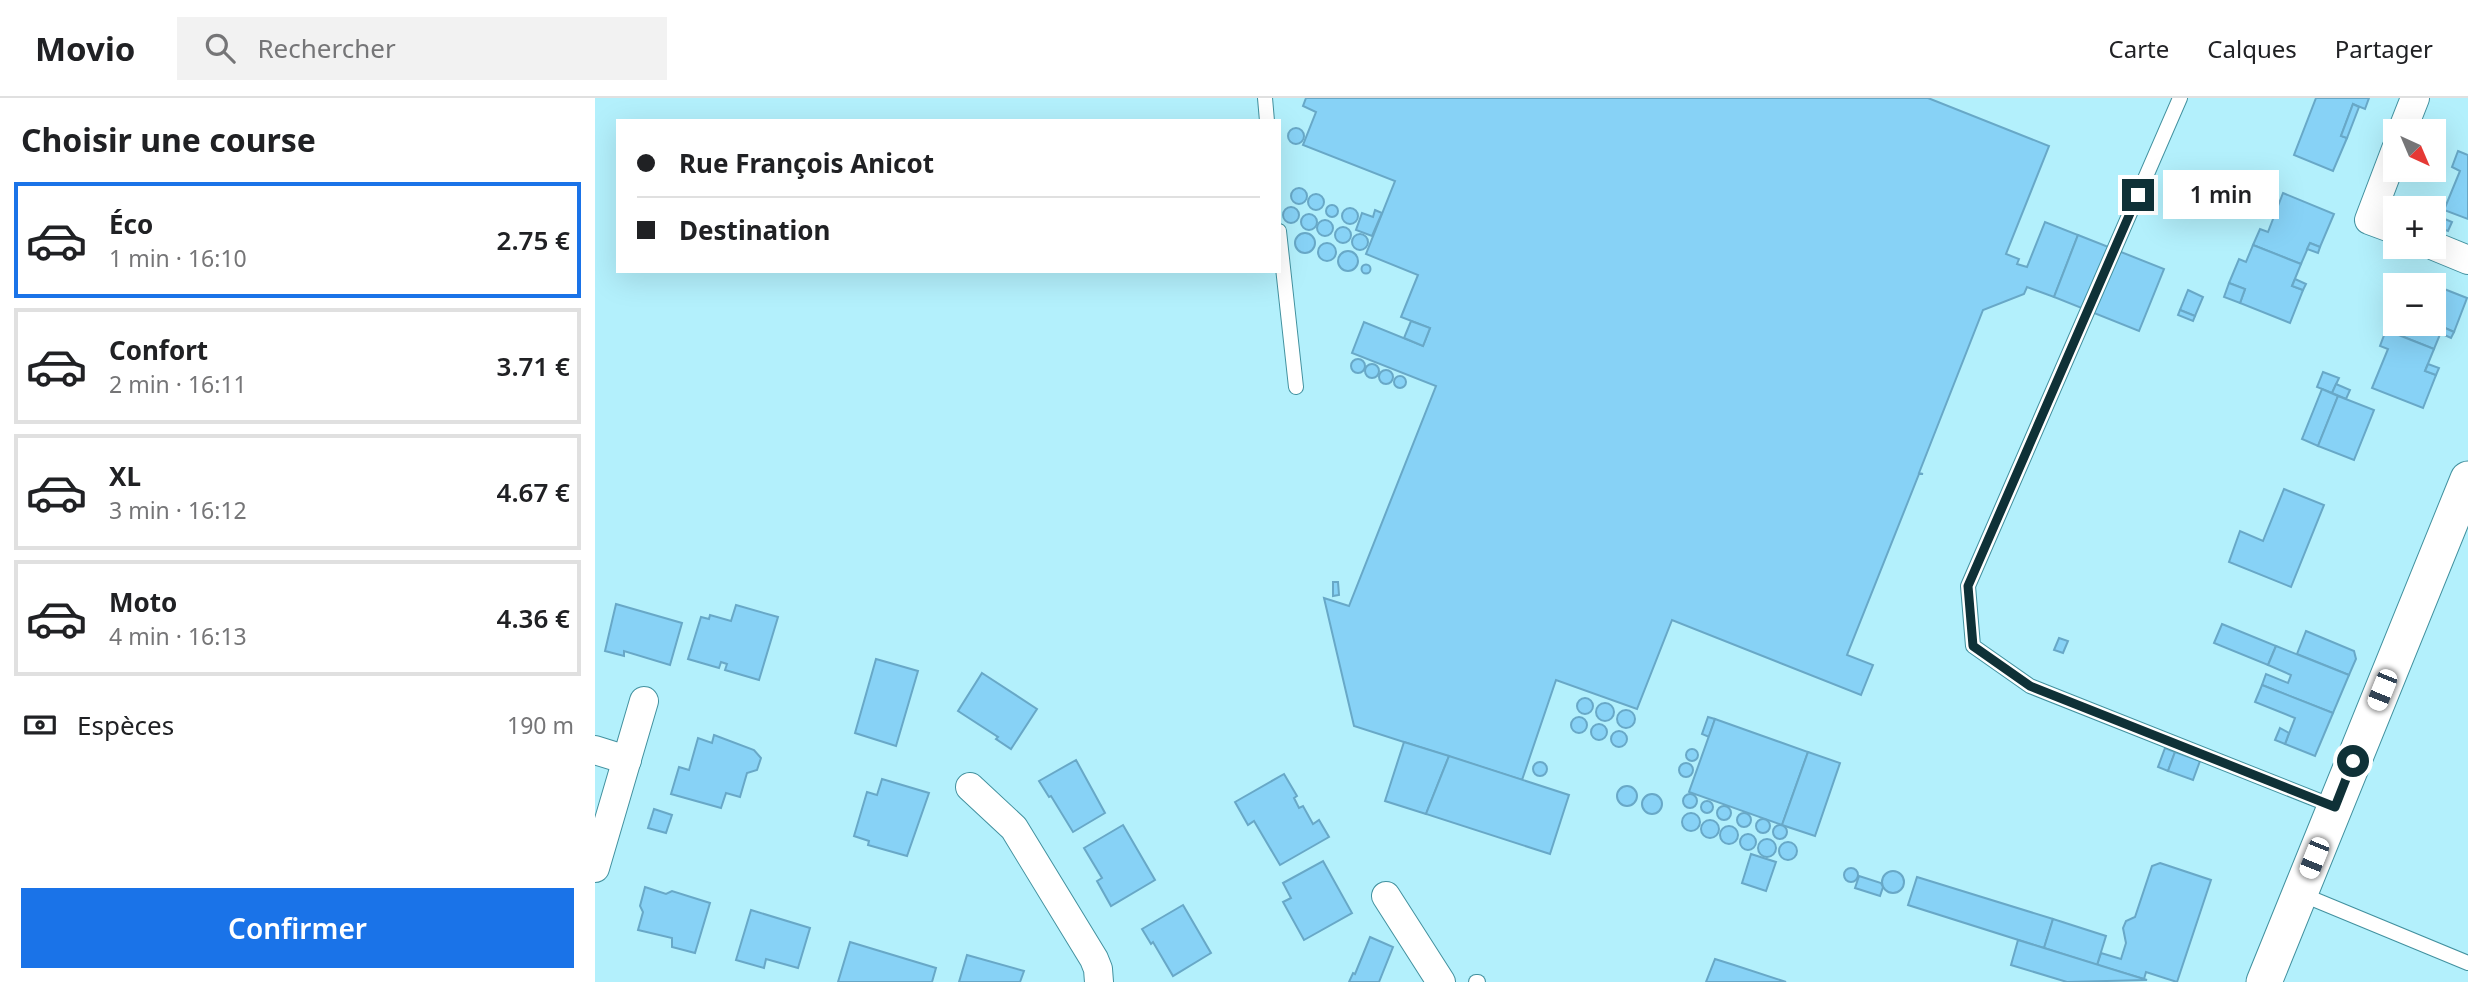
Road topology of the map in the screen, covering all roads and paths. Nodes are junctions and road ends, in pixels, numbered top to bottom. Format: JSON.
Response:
{"nodes":[{"id":1,"x":1265,"y":98,"type":"edge"},
{"id":2,"x":2181,"y":98,"type":"edge"},
{"id":3,"x":2415,"y":98,"type":"edge"},
{"id":4,"x":1267,"y":119,"type":"edge"},
{"id":5,"x":2407,"y":119,"type":"edge"},
{"id":6,"x":2383,"y":182,"type":"edge"},
{"id":7,"x":2383,"y":225,"type":"edge"},
{"id":8,"x":1281,"y":249,"type":"edge"},
{"id":9,"x":2446,"y":251,"type":"edge"},
{"id":10,"x":2468,"y":260,"type":"edge"},
{"id":11,"x":1296,"y":387,"type":"dead end"},
{"id":12,"x":2468,"y":479,"type":"edge"},
{"id":13,"x":644,"y":701,"type":"dead end"},
{"id":14,"x":595,"y":750,"type":"edge"},
{"id":15,"x":627,"y":760,"type":"junction"},
{"id":16,"x":970,"y":787,"type":"dead end"},
{"id":17,"x":2335,"y":807,"type":"junction"},
{"id":18,"x":595,"y":869,"type":"edge"},
{"id":19,"x":2300,"y":894,"type":"junction"},
{"id":20,"x":1386,"y":896,"type":"dead end"},
{"id":21,"x":2468,"y":963,"type":"edge"},
{"id":22,"x":1099,"y":982,"type":"edge"},
{"id":23,"x":1441,"y":982,"type":"edge"},
{"id":24,"x":2264,"y":982,"type":"edge"}],
"edges":[{"from":1,"to":4,"type":"lane"},
{"from":2,"to":17,"type":"lane"},
{"from":3,"to":5,"type":"street"},
{"from":6,"to":7,"type":"street"},
{"from":8,"to":11,"type":"lane"},
{"from":9,"to":10,"type":"street"},
{"from":12,"to":17,"type":"street"},
{"from":13,"to":15,"type":"street"},
{"from":14,"to":15,"type":"street"},
{"from":15,"to":18,"type":"street"},
{"from":16,"to":22,"type":"street"},
{"from":17,"to":19,"type":"street"},
{"from":19,"to":21,"type":"lane"},
{"from":19,"to":24,"type":"street"},
{"from":20,"to":23,"type":"street"}]}
